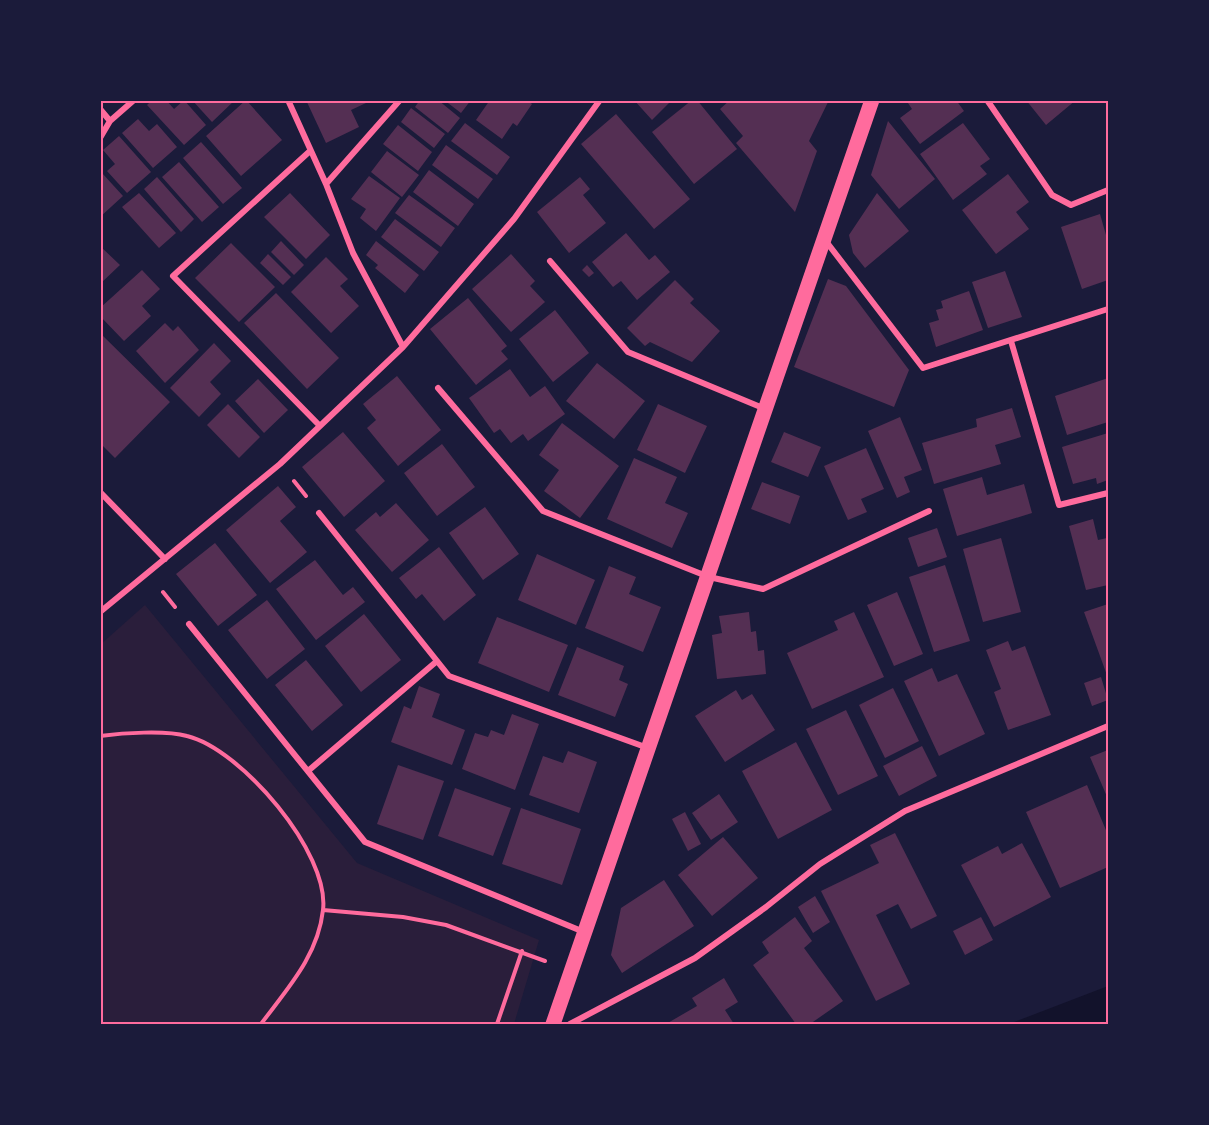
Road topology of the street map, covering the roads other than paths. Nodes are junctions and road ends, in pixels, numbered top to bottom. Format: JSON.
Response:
{"nodes":[{"id":1,"x":134,"y":100,"type":"edge"},
{"id":2,"x":288,"y":100,"type":"edge"},
{"id":3,"x":400,"y":100,"type":"edge"},
{"id":4,"x":600,"y":100,"type":"edge"},
{"id":5,"x":872,"y":100,"type":"edge"},
{"id":6,"x":987,"y":100,"type":"edge"},
{"id":7,"x":100,"y":109,"type":"edge"},
{"id":8,"x":111,"y":121,"type":"junction"},
{"id":9,"x":100,"y":138,"type":"edge"},
{"id":10,"x":310,"y":151,"type":"junction"},
{"id":11,"x":326,"y":184,"type":"junction"},
{"id":12,"x":1108,"y":190,"type":"edge"},
{"id":13,"x":825,"y":239,"type":"junction"},
{"id":14,"x":550,"y":261,"type":"dead end"},
{"id":15,"x":1108,"y":309,"type":"edge"},
{"id":16,"x":1011,"y":341,"type":"junction"},
{"id":17,"x":403,"y":347,"type":"junction"},
{"id":18,"x":438,"y":388,"type":"dead end"},
{"id":19,"x":767,"y":410,"type":"junction"},
{"id":20,"x":319,"y":425,"type":"junction"},
{"id":21,"x":100,"y":492,"type":"edge"},
{"id":22,"x":1108,"y":493,"type":"edge"},
{"id":23,"x":929,"y":511,"type":"dead end"},
{"id":24,"x":319,"y":513,"type":"road end"},
{"id":25,"x":165,"y":559,"type":"junction"},
{"id":26,"x":709,"y":577,"type":"junction"},
{"id":27,"x":100,"y":612,"type":"edge"},
{"id":28,"x":189,"y":624,"type":"road end"},
{"id":29,"x":437,"y":661,"type":"junction"},
{"id":30,"x":1108,"y":726,"type":"edge"},
{"id":31,"x":649,"y":749,"type":"junction"},
{"id":32,"x":308,"y":771,"type":"junction"},
{"id":33,"x":585,"y":933,"type":"junction"},
{"id":34,"x":553,"y":1024,"type":"edge"},
{"id":35,"x":570,"y":1024,"type":"edge"}],
"edges":[{"from":1,"to":8,"type":"street"},
{"from":2,"to":10,"type":"street"},
{"from":3,"to":11,"type":"street"},
{"from":4,"to":17,"type":"street"},
{"from":5,"to":13,"type":"main road"},
{"from":6,"to":12,"type":"street"},
{"from":7,"to":8,"type":"street"},
{"from":8,"to":9,"type":"street"},
{"from":10,"to":11,"type":"street"},
{"from":10,"to":20,"type":"street"},
{"from":11,"to":17,"type":"street"},
{"from":13,"to":16,"type":"street"},
{"from":13,"to":19,"type":"main road"},
{"from":14,"to":19,"type":"street"},
{"from":15,"to":16,"type":"street"},
{"from":16,"to":22,"type":"street"},
{"from":17,"to":20,"type":"street"},
{"from":18,"to":26,"type":"street"},
{"from":19,"to":26,"type":"main road"},
{"from":20,"to":25,"type":"street"},
{"from":21,"to":25,"type":"street"},
{"from":23,"to":26,"type":"street"},
{"from":24,"to":29,"type":"street"},
{"from":25,"to":27,"type":"street"},
{"from":26,"to":31,"type":"main road"},
{"from":28,"to":32,"type":"street"},
{"from":29,"to":31,"type":"street"},
{"from":29,"to":32,"type":"street"},
{"from":30,"to":35,"type":"street"},
{"from":31,"to":33,"type":"main road"},
{"from":32,"to":33,"type":"street"},
{"from":33,"to":34,"type":"main road"}]}
